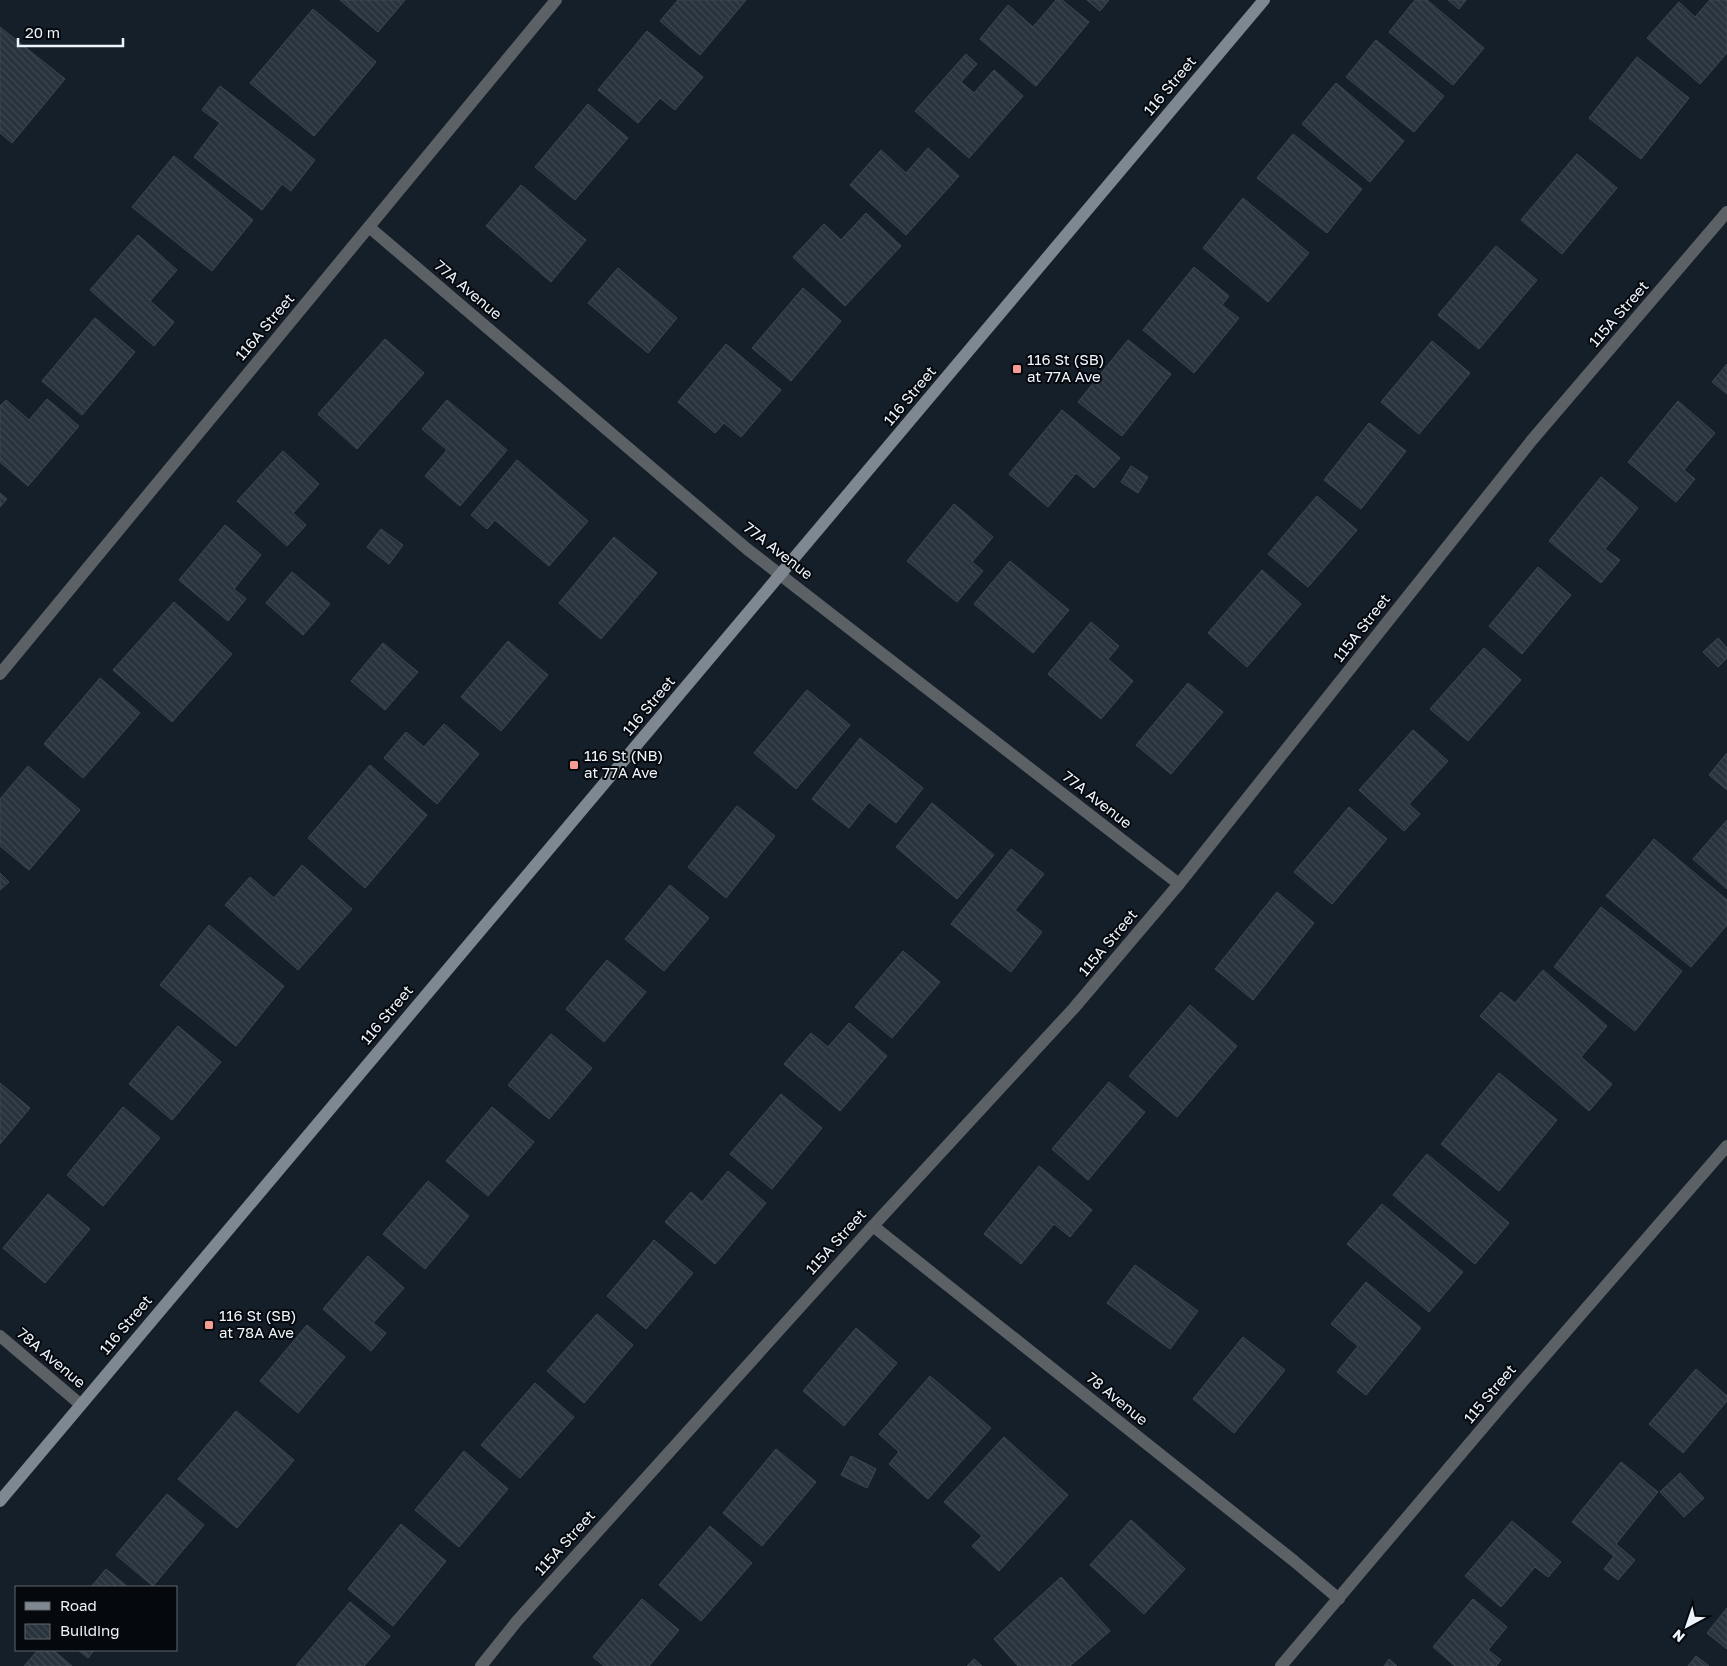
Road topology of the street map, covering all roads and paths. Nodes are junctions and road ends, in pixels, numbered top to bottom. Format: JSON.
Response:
{"nodes":[{"id":1,"x":556,"y":0,"type":"edge"},
{"id":2,"x":1264,"y":0,"type":"edge"},
{"id":3,"x":1727,"y":212,"type":"edge"},
{"id":4,"x":369,"y":227,"type":"junction"},
{"id":5,"x":781,"y":574,"type":"junction"},
{"id":6,"x":0,"y":674,"type":"edge"},
{"id":7,"x":1179,"y":884,"type":"junction"},
{"id":8,"x":1727,"y":1146,"type":"edge"},
{"id":9,"x":873,"y":1226,"type":"junction"},
{"id":10,"x":0,"y":1336,"type":"edge"},
{"id":11,"x":80,"y":1404,"type":"junction"},
{"id":12,"x":0,"y":1501,"type":"edge"},
{"id":13,"x":1339,"y":1600,"type":"junction"},
{"id":14,"x":481,"y":1666,"type":"edge"},
{"id":15,"x":1281,"y":1666,"type":"edge"}],
"edges":[{"from":1,"to":4,"type":"street","name":"116A Street"},
{"from":2,"to":5,"type":"street","name":"116 Street"},
{"from":3,"to":7,"type":"street","name":"115A Street"},
{"from":4,"to":5,"type":"street","name":"77A Avenue"},
{"from":4,"to":6,"type":"street","name":"116A Street"},
{"from":5,"to":7,"type":"street","name":"77A Avenue"},
{"from":5,"to":11,"type":"street","name":"116 Street"},
{"from":7,"to":9,"type":"street","name":"115A Street"},
{"from":8,"to":13,"type":"street","name":"115 Street"},
{"from":9,"to":13,"type":"street","name":"78 Avenue"},
{"from":9,"to":14,"type":"street","name":"115A Street"},
{"from":10,"to":11,"type":"street","name":"78A Avenue"},
{"from":11,"to":12,"type":"street","name":"116 Street"},
{"from":13,"to":15,"type":"street","name":"115 Street"}]}
